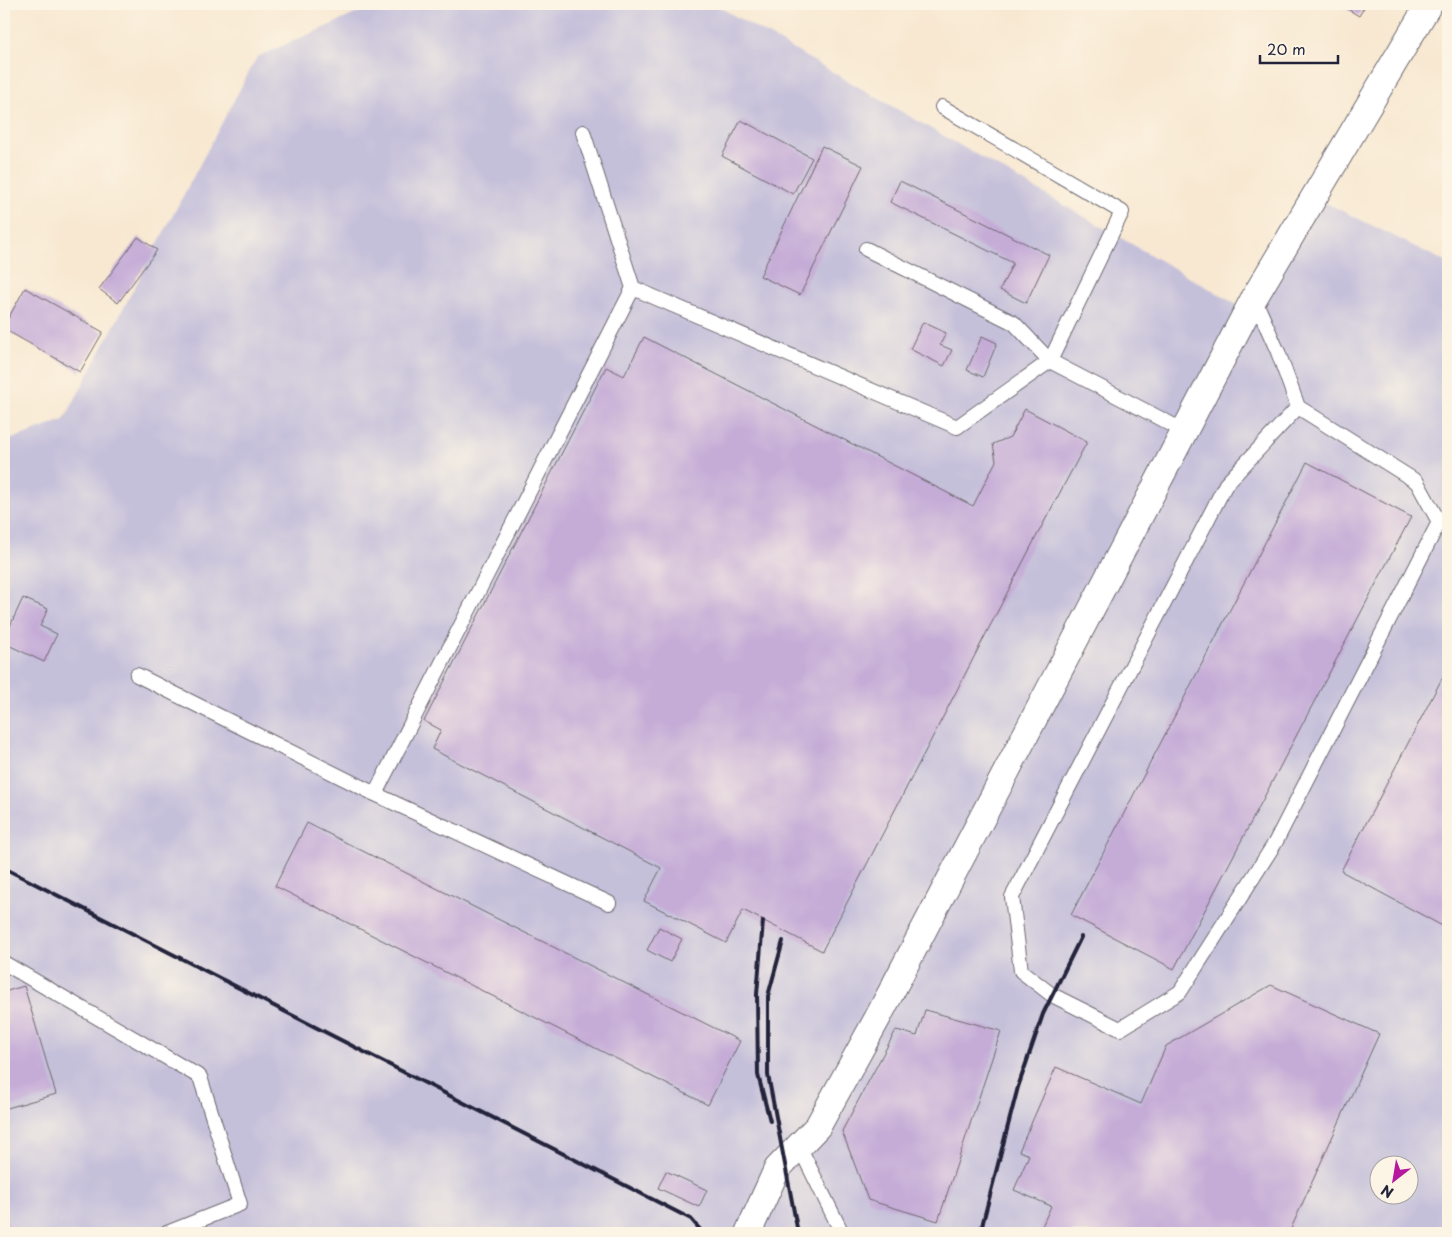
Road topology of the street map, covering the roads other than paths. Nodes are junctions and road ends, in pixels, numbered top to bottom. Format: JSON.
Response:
{"nodes":[{"id":1,"x":1429,"y":4,"type":"edge"},
{"id":2,"x":942,"y":107,"type":"dead end"},
{"id":3,"x":583,"y":132,"type":"dead end"},
{"id":4,"x":866,"y":249,"type":"dead end"},
{"id":5,"x":633,"y":288,"type":"junction"},
{"id":6,"x":1254,"y":298,"type":"junction"},
{"id":7,"x":1050,"y":361,"type":"junction"},
{"id":8,"x":1298,"y":407,"type":"junction"},
{"id":9,"x":1184,"y":431,"type":"junction"},
{"id":10,"x":137,"y":675,"type":"dead end"},
{"id":11,"x":375,"y":794,"type":"junction"},
{"id":12,"x":609,"y":903,"type":"dead end"},
{"id":13,"x":4,"y":963,"type":"edge"},
{"id":14,"x":799,"y":1146,"type":"junction"},
{"id":15,"x":167,"y":1233,"type":"edge"},
{"id":16,"x":748,"y":1233,"type":"edge"},
{"id":17,"x":842,"y":1233,"type":"edge"}],
"edges":[{"from":1,"to":6,"type":"street"},
{"from":2,"to":7,"type":"lane"},
{"from":3,"to":5,"type":"lane"},
{"from":4,"to":7,"type":"lane"},
{"from":5,"to":7,"type":"lane"},
{"from":5,"to":11,"type":"lane"},
{"from":6,"to":8,"type":"lane"},
{"from":6,"to":9,"type":"street"},
{"from":7,"to":9,"type":"lane"},
{"from":8,"to":8,"type":"lane"},
{"from":9,"to":14,"type":"street"},
{"from":10,"to":11,"type":"lane"},
{"from":11,"to":12,"type":"lane"},
{"from":13,"to":15,"type":"lane"},
{"from":14,"to":16,"type":"street"},
{"from":14,"to":17,"type":"lane"}]}
